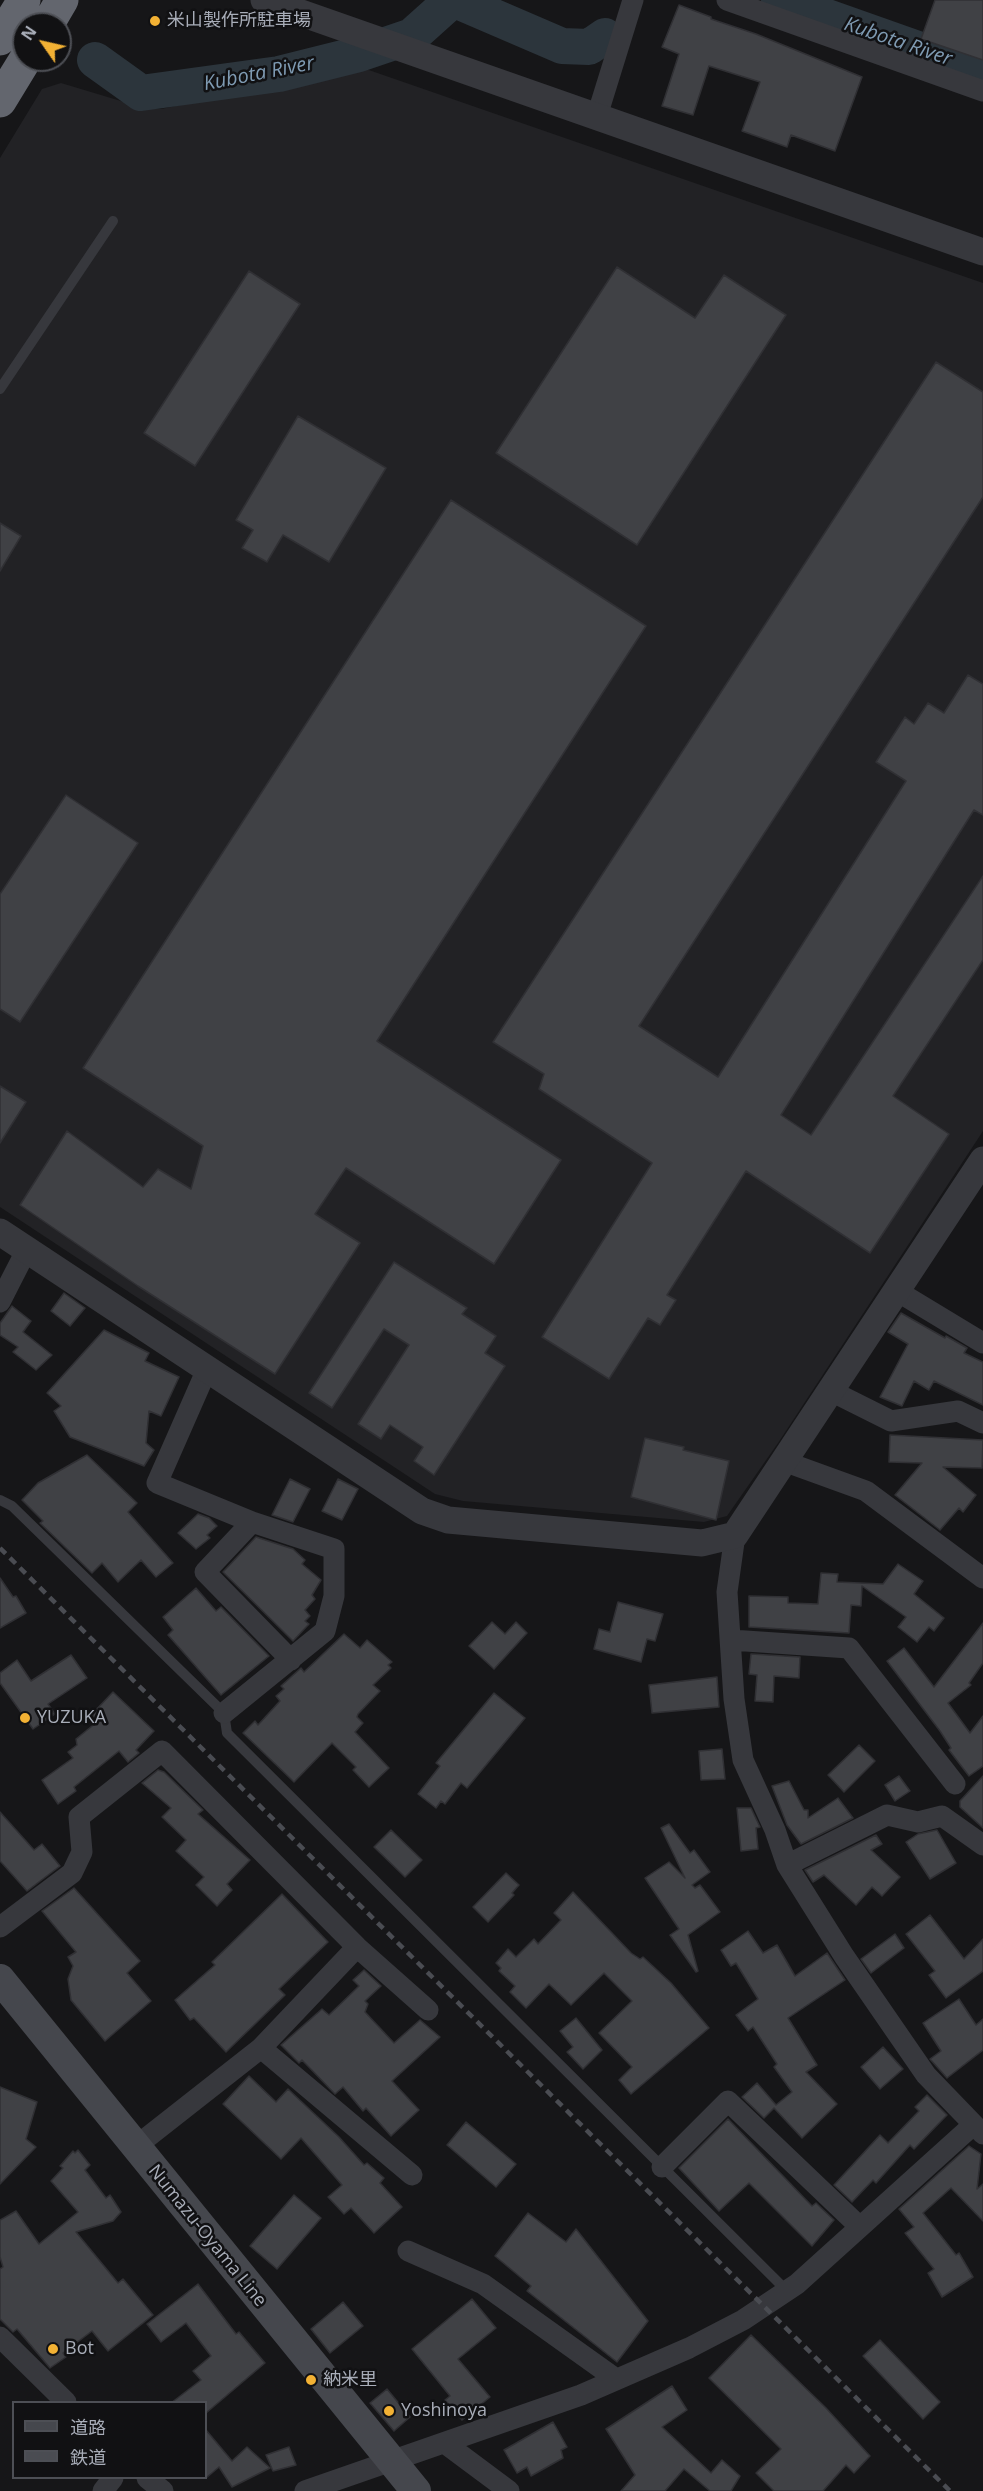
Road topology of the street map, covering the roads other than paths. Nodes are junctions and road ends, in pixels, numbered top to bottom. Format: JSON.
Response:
{"nodes":[{"id":1,"x":24,"y":0,"type":"edge"},
{"id":2,"x":264,"y":0,"type":"edge"},
{"id":3,"x":633,"y":0,"type":"edge"},
{"id":4,"x":727,"y":0,"type":"edge"},
{"id":5,"x":0,"y":39,"type":"edge"},
{"id":6,"x":12,"y":60,"type":"edge"},
{"id":7,"x":18,"y":72,"type":"edge"},
{"id":8,"x":0,"y":79,"type":"edge"},
{"id":9,"x":983,"y":91,"type":"edge"},
{"id":10,"x":0,"y":101,"type":"edge"},
{"id":11,"x":597,"y":116,"type":"junction"},
{"id":12,"x":113,"y":221,"type":"dead end"},
{"id":13,"x":983,"y":252,"type":"edge"},
{"id":14,"x":0,"y":389,"type":"edge"},
{"id":15,"x":983,"y":1160,"type":"edge"},
{"id":16,"x":0,"y":1232,"type":"edge"},
{"id":17,"x":27,"y":1250,"type":"junction"},
{"id":18,"x":897,"y":1291,"type":"junction"},
{"id":19,"x":0,"y":1302,"type":"edge"},
{"id":20,"x":983,"y":1343,"type":"edge"},
{"id":21,"x":208,"y":1367,"type":"junction"},
{"id":22,"x":831,"y":1391,"type":"junction"},
{"id":23,"x":983,"y":1424,"type":"edge"},
{"id":24,"x":786,"y":1462,"type":"junction"},
{"id":25,"x":0,"y":1500,"type":"edge"},
{"id":26,"x":252,"y":1522,"type":"junction"},
{"id":27,"x":735,"y":1535,"type":"junction"},
{"id":28,"x":983,"y":1578,"type":"edge"},
{"id":29,"x":731,"y":1640,"type":"junction"},
{"id":30,"x":291,"y":1660,"type":"junction"},
{"id":31,"x":224,"y":1713,"type":"junction"},
{"id":32,"x":955,"y":1784,"type":"dead end"},
{"id":33,"x":983,"y":1845,"type":"edge"},
{"id":34,"x":787,"y":1865,"type":"junction"},
{"id":35,"x":0,"y":1927,"type":"edge"},
{"id":36,"x":357,"y":1947,"type":"junction"},
{"id":37,"x":0,"y":1980,"type":"edge"},
{"id":38,"x":428,"y":2010,"type":"dead end"},
{"id":39,"x":261,"y":2048,"type":"junction"},
{"id":40,"x":978,"y":2130,"type":"edge"},
{"id":41,"x":135,"y":2147,"type":"junction"},
{"id":42,"x":662,"y":2167,"type":"junction"},
{"id":43,"x":412,"y":2175,"type":"dead end"},
{"id":44,"x":860,"y":2228,"type":"junction"},
{"id":45,"x":408,"y":2251,"type":"dead end"},
{"id":46,"x":787,"y":2291,"type":"junction"},
{"id":47,"x":0,"y":2337,"type":"edge"},
{"id":48,"x":616,"y":2379,"type":"junction"},
{"id":49,"x":64,"y":2401,"type":"edge"},
{"id":50,"x":446,"y":2444,"type":"junction"},
{"id":51,"x":390,"y":2461,"type":"junction"},
{"id":52,"x":112,"y":2479,"type":"edge"},
{"id":53,"x":148,"y":2479,"type":"edge"},
{"id":54,"x":103,"y":2491,"type":"edge"},
{"id":55,"x":163,"y":2491,"type":"edge"},
{"id":56,"x":305,"y":2491,"type":"edge"},
{"id":57,"x":416,"y":2491,"type":"edge"},
{"id":58,"x":509,"y":2491,"type":"edge"}],
"edges":[{"from":1,"to":5,"type":"highway"},
{"from":2,"to":11,"type":"street"},
{"from":3,"to":11,"type":"street"},
{"from":4,"to":9,"type":"street"},
{"from":6,"to":8,"type":"street"},
{"from":7,"to":10,"type":"highway"},
{"from":11,"to":13,"type":"street"},
{"from":12,"to":14,"type":"lane"},
{"from":15,"to":18,"type":"street"},
{"from":16,"to":17,"type":"street"},
{"from":17,"to":19,"type":"street"},
{"from":17,"to":21,"type":"street"},
{"from":18,"to":20,"type":"street"},
{"from":18,"to":22,"type":"street"},
{"from":21,"to":26,"type":"street"},
{"from":21,"to":27,"type":"street"},
{"from":22,"to":23,"type":"street"},
{"from":22,"to":24,"type":"street"},
{"from":24,"to":27,"type":"street"},
{"from":24,"to":28,"type":"street"},
{"from":25,"to":31,"type":"lane"},
{"from":26,"to":30,"type":"street"},
{"from":26,"to":30,"type":"street"},
{"from":27,"to":29,"type":"street"},
{"from":29,"to":32,"type":"street"},
{"from":29,"to":34,"type":"street"},
{"from":30,"to":31,"type":"street"},
{"from":31,"to":42,"type":"lane"},
{"from":33,"to":34,"type":"street"},
{"from":34,"to":40,"type":"street"},
{"from":35,"to":36,"type":"street"},
{"from":36,"to":38,"type":"street"},
{"from":36,"to":39,"type":"street"},
{"from":37,"to":41,"type":"main road","name":"Numazu-Oyama Line"},
{"from":39,"to":41,"type":"street"},
{"from":39,"to":43,"type":"street"},
{"from":40,"to":44,"type":"street"},
{"from":41,"to":51,"type":"main road","name":"Numazu-Oyama Line"},
{"from":42,"to":44,"type":"street"},
{"from":42,"to":46,"type":"lane"},
{"from":44,"to":46,"type":"street"},
{"from":45,"to":48,"type":"street"},
{"from":46,"to":48,"type":"street"},
{"from":47,"to":49,"type":"street"},
{"from":48,"to":50,"type":"street"},
{"from":50,"to":51,"type":"street"},
{"from":50,"to":58,"type":"street"},
{"from":51,"to":56,"type":"street"},
{"from":51,"to":57,"type":"main road","name":"Numazu-Oyama Line"},
{"from":52,"to":54,"type":"street"},
{"from":53,"to":55,"type":"street"}]}
